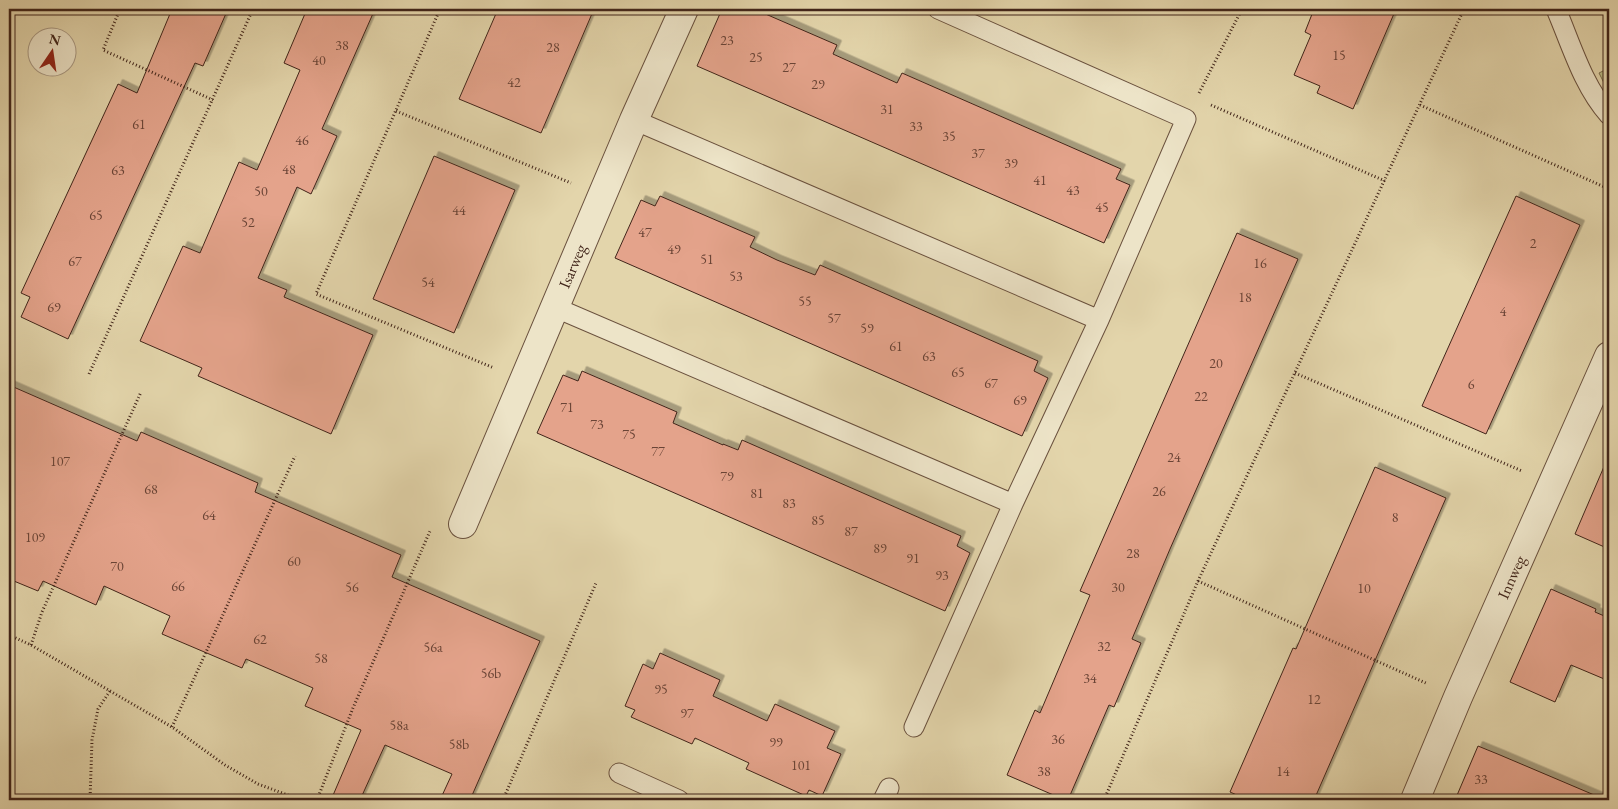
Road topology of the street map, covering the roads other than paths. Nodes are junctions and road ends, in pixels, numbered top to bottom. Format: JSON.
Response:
{"nodes":[{"id":1,"x":684,"y":9,"type":"edge"},
{"id":2,"x":938,"y":9,"type":"edge"},
{"id":3,"x":1556,"y":9,"type":"edge"},
{"id":4,"x":1609,"y":115,"type":"edge"},
{"id":5,"x":634,"y":120,"type":"junction"},
{"id":6,"x":554,"y":308,"type":"junction"},
{"id":7,"x":1099,"y":320,"type":"junction"},
{"id":8,"x":1609,"y":356,"type":"edge"},
{"id":9,"x":1013,"y":504,"type":"junction"},
{"id":10,"x":463,"y":524,"type":"dead end"},
{"id":11,"x":914,"y":727,"type":"dead end"},
{"id":12,"x":619,"y":773,"type":"dead end"},
{"id":13,"x":679,"y":800,"type":"edge"},
{"id":14,"x":1415,"y":800,"type":"edge"}],
"edges":[{"from":1,"to":5,"type":"street","name":"Isarweg"},
{"from":2,"to":7,"type":"lane"},
{"from":3,"to":4,"type":"lane"},
{"from":5,"to":6,"type":"street","name":"Isarweg"},
{"from":5,"to":7,"type":"lane"},
{"from":6,"to":9,"type":"lane"},
{"from":6,"to":10,"type":"street","name":"Isarweg"},
{"from":7,"to":9,"type":"lane"},
{"from":8,"to":14,"type":"street","name":"Innweg"},
{"from":9,"to":11,"type":"lane"},
{"from":12,"to":13,"type":"lane"}]}
